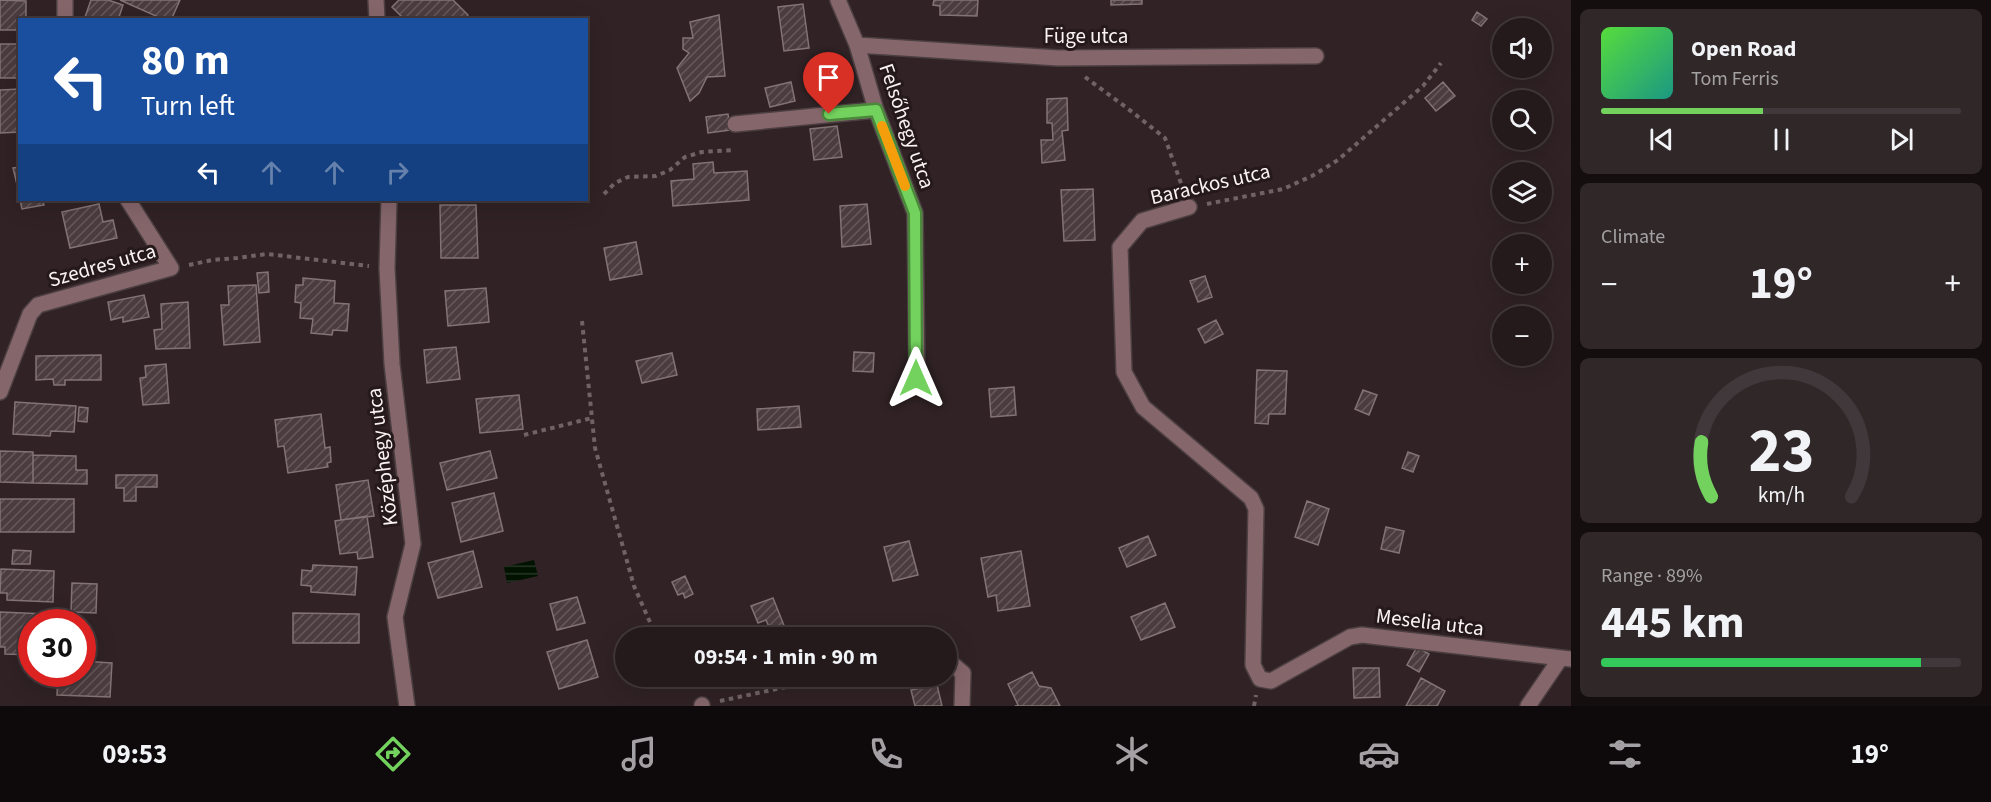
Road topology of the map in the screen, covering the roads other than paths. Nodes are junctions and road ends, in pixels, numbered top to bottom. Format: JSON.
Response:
{"nodes":[{"id":1,"x":64,"y":0,"type":"edge"},
{"id":2,"x":376,"y":0,"type":"edge"},
{"id":3,"x":838,"y":0,"type":"edge"},
{"id":4,"x":65,"y":18,"type":"edge"},
{"id":5,"x":376,"y":18,"type":"edge"},
{"id":6,"x":857,"y":45,"type":"junction"},
{"id":7,"x":1316,"y":56,"type":"dead end"},
{"id":8,"x":876,"y":110,"type":"junction"},
{"id":9,"x":735,"y":124,"type":"dead end"},
{"id":10,"x":129,"y":201,"type":"edge"},
{"id":11,"x":389,"y":201,"type":"edge"},
{"id":12,"x":1189,"y":207,"type":"road end"},
{"id":13,"x":916,"y":378,"type":"dead end"},
{"id":14,"x":0,"y":392,"type":"edge"},
{"id":15,"x":1565,"y":659,"type":"edge"},
{"id":16,"x":957,"y":668,"type":"edge"},
{"id":17,"x":1260,"y":679,"type":"joint"},
{"id":18,"x":408,"y":706,"type":"edge"},
{"id":19,"x":962,"y":706,"type":"edge"},
{"id":20,"x":1528,"y":706,"type":"edge"}],
"edges":[{"from":1,"to":4,"type":"street"},
{"from":2,"to":5,"type":"street"},
{"from":3,"to":6,"type":"street","name":"Felsőhegy utca"},
{"from":6,"to":7,"type":"street","name":"Füge utca"},
{"from":6,"to":8,"type":"street","name":"Felsőhegy utca"},
{"from":8,"to":9,"type":"street"},
{"from":8,"to":13,"type":"street","name":"Felsőhegy utca"},
{"from":10,"to":14,"type":"street","name":"Szedres utca"},
{"from":11,"to":18,"type":"street","name":"Középhegy utca"},
{"from":12,"to":17,"type":"street","name":"Barackos utca"},
{"from":15,"to":17,"type":"street","name":"Meselia utca"},
{"from":15,"to":20,"type":"street"},
{"from":16,"to":19,"type":"street"}]}
